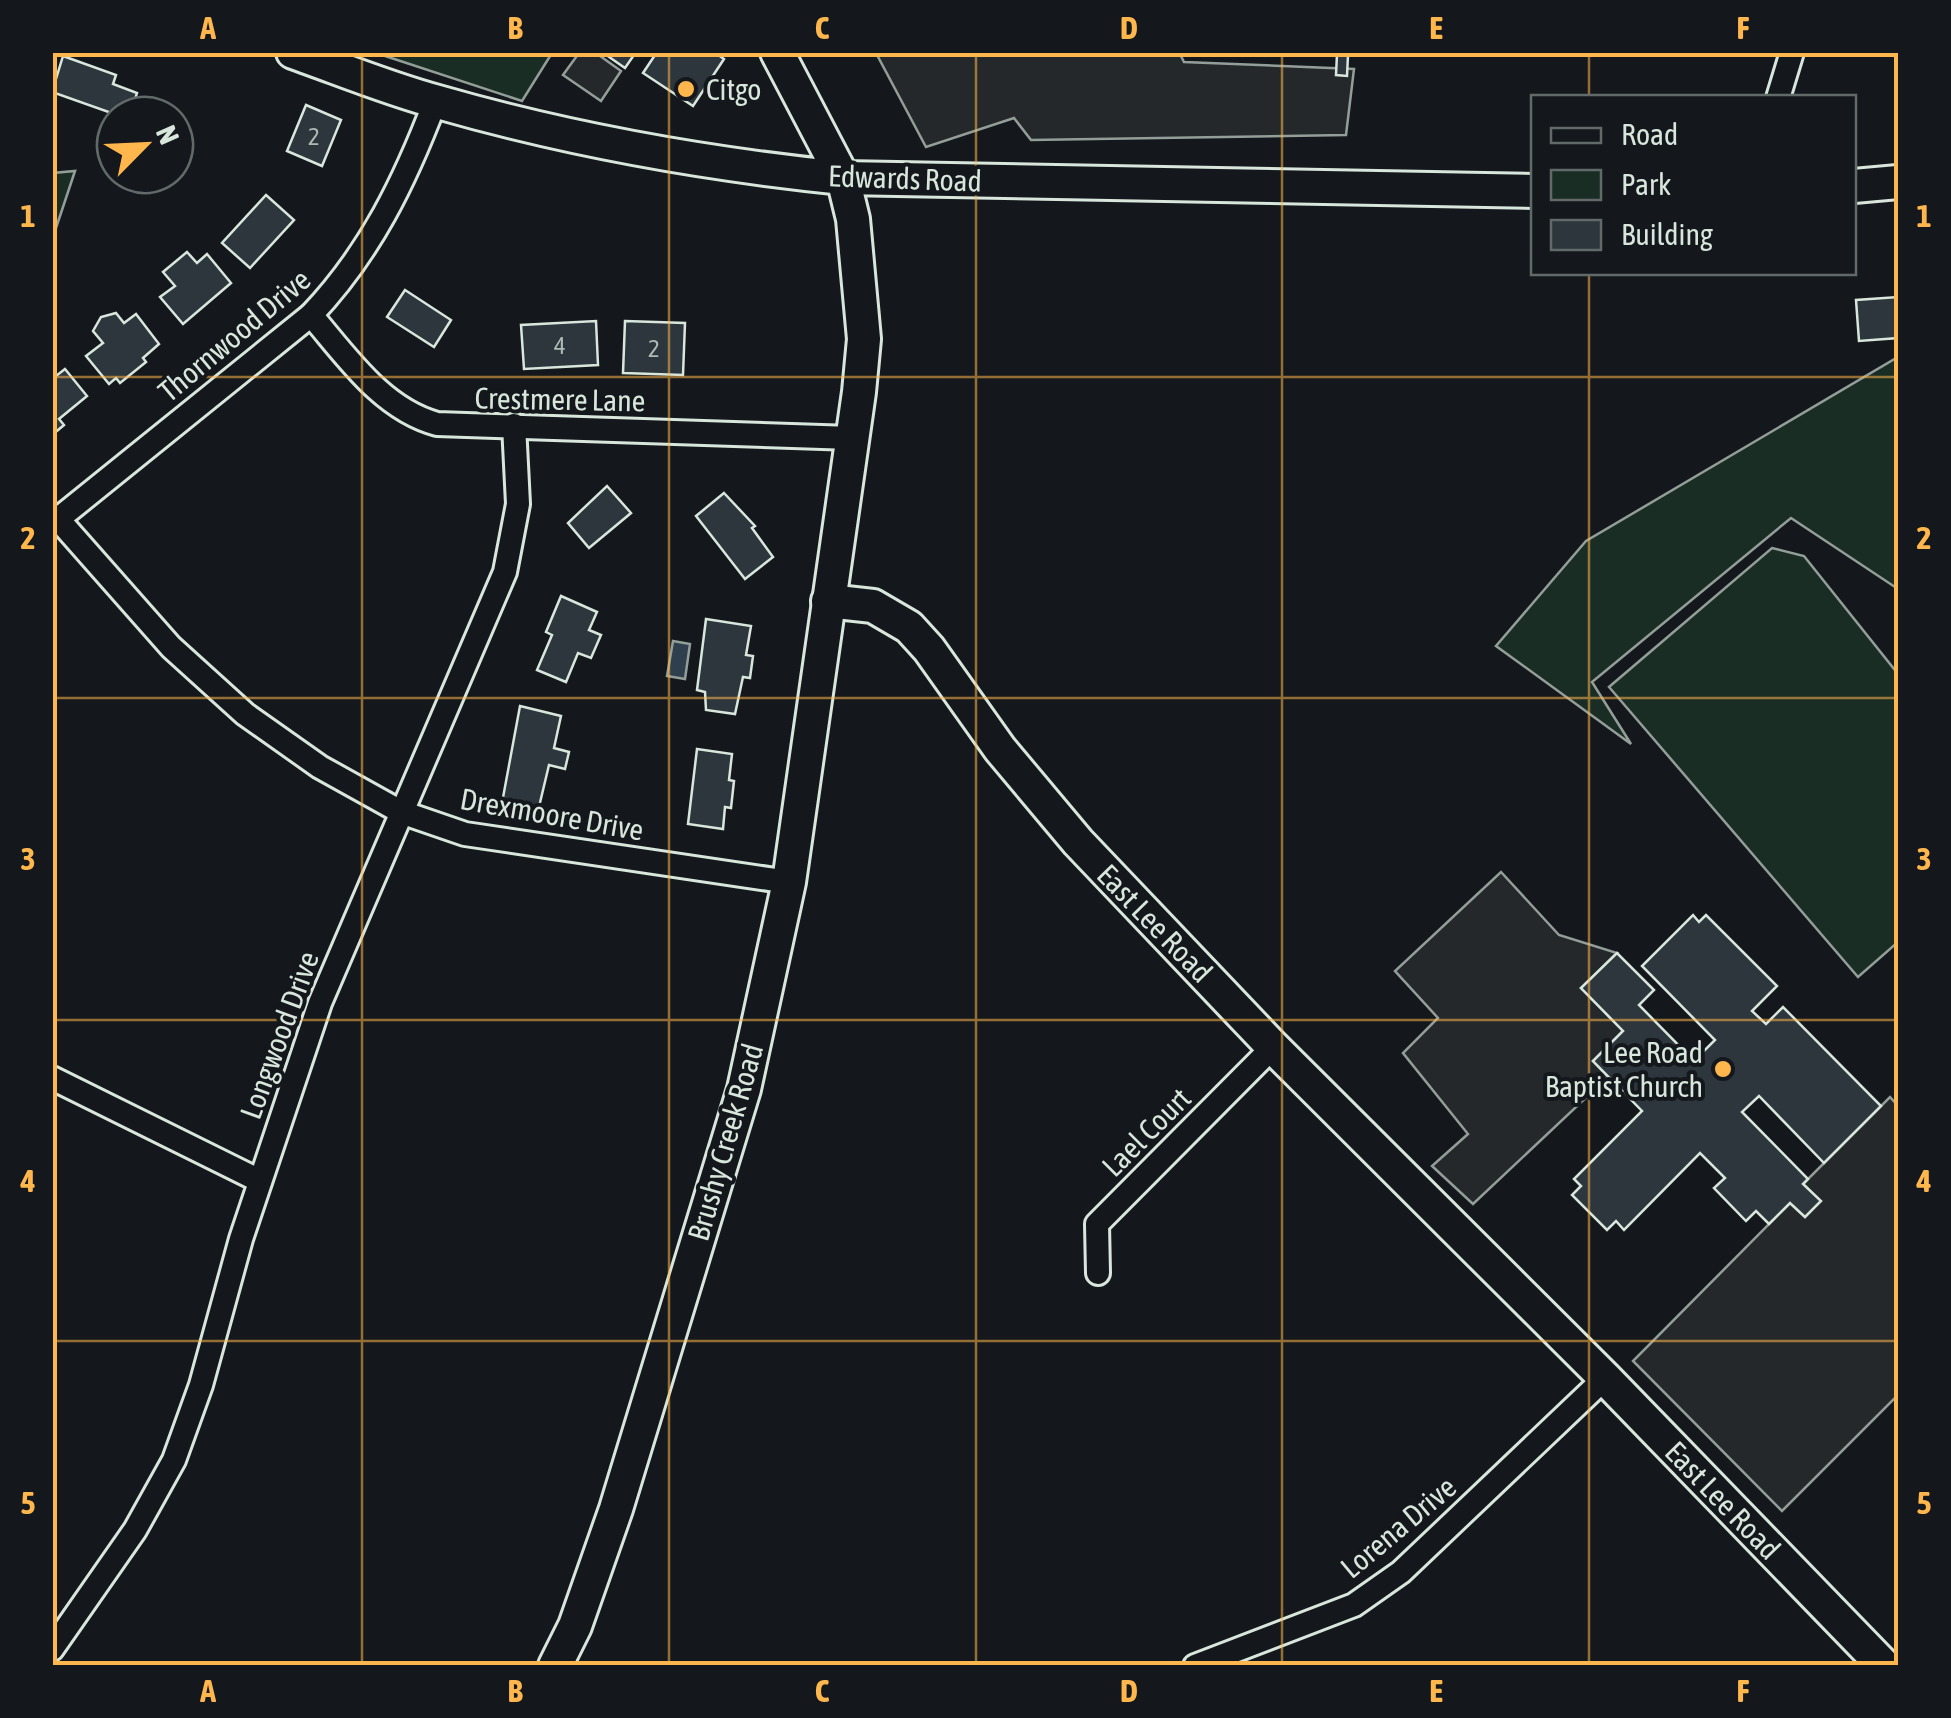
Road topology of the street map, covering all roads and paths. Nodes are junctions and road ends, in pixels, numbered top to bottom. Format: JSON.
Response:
{"nodes":[{"id":1,"x":293,"y":52,"type":"edge"},
{"id":2,"x":777,"y":52,"type":"edge"},
{"id":3,"x":1792,"y":52,"type":"edge"},
{"id":4,"x":1779,"y":95,"type":"edge"},
{"id":5,"x":435,"y":102,"type":"junction"},
{"id":6,"x":843,"y":178,"type":"junction"},
{"id":7,"x":1898,"y":182,"type":"edge"},
{"id":8,"x":1856,"y":186,"type":"edge"},
{"id":9,"x":1531,"y":191,"type":"edge"},
{"id":10,"x":311,"y":315,"type":"junction"},
{"id":11,"x":514,"y":425,"type":"junction"},
{"id":12,"x":852,"y":438,"type":"junction"},
{"id":13,"x":55,"y":522,"type":"edge"},
{"id":14,"x":828,"y":601,"type":"junction"},
{"id":15,"x":400,"y":812,"type":"junction"},
{"id":16,"x":788,"y":882,"type":"junction"},
{"id":17,"x":1273,"y":1047,"type":"junction"},
{"id":18,"x":52,"y":1078,"type":"edge"},
{"id":19,"x":260,"y":1181,"type":"junction"},
{"id":20,"x":1098,"y":1273,"type":"dead end"},
{"id":21,"x":1605,"y":1378,"type":"junction"},
{"id":22,"x":52,"y":1650,"type":"edge"},
{"id":23,"x":555,"y":1666,"type":"edge"},
{"id":24,"x":1194,"y":1666,"type":"edge"},
{"id":25,"x":1884,"y":1666,"type":"edge"}],
"edges":[{"from":1,"to":5,"type":"street","name":"Edwards Road"},
{"from":2,"to":6,"type":"street"},
{"from":3,"to":4,"type":"street"},
{"from":5,"to":6,"type":"street","name":"Edwards Road"},
{"from":5,"to":10,"type":"street","name":"Thornwood Drive"},
{"from":6,"to":9,"type":"street","name":"Edwards Road"},
{"from":6,"to":12,"type":"street"},
{"from":7,"to":8,"type":"street"},
{"from":10,"to":11,"type":"street","name":"Crestmere Lane"},
{"from":10,"to":13,"type":"street","name":"Thornwood Drive"},
{"from":11,"to":12,"type":"street","name":"Crestmere Lane"},
{"from":11,"to":15,"type":"street","name":"Longwood Drive"},
{"from":12,"to":14,"type":"street"},
{"from":13,"to":15,"type":"street","name":"Drexmoore Drive"},
{"from":14,"to":16,"type":"street","name":"Brushy Creek Road"},
{"from":14,"to":17,"type":"street","name":"East Lee Road"},
{"from":15,"to":16,"type":"street","name":"Drexmoore Drive"},
{"from":15,"to":19,"type":"street","name":"Longwood Drive"},
{"from":16,"to":23,"type":"street","name":"Brushy Creek Road"},
{"from":17,"to":20,"type":"street","name":"Lael Court"},
{"from":17,"to":21,"type":"street","name":"East Lee Road"},
{"from":18,"to":19,"type":"street"},
{"from":19,"to":22,"type":"street","name":"Longwood Drive"},
{"from":21,"to":24,"type":"street","name":"Lorena Drive"},
{"from":21,"to":25,"type":"street","name":"East Lee Road"}]}
